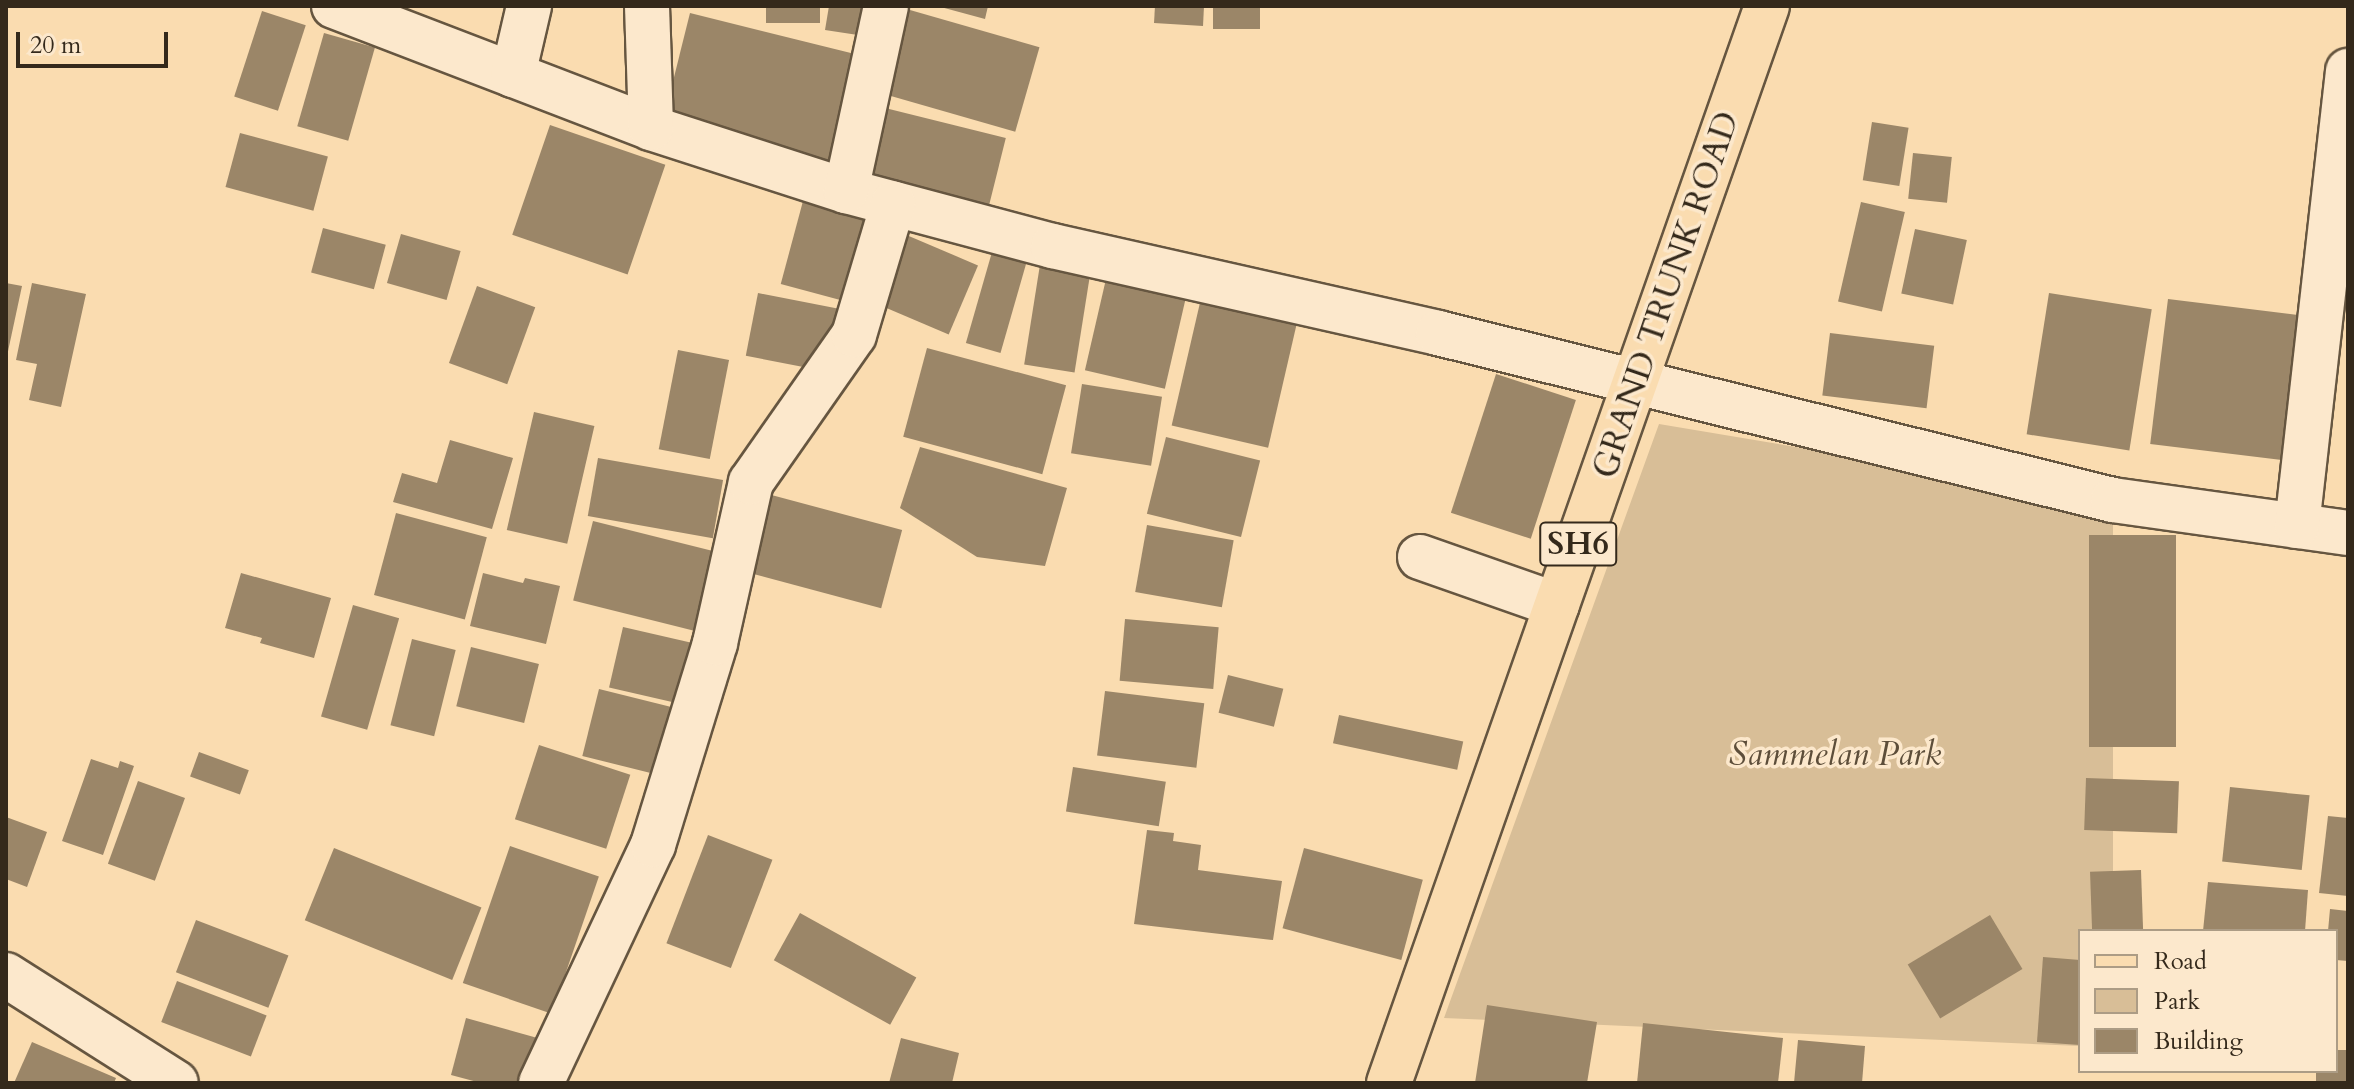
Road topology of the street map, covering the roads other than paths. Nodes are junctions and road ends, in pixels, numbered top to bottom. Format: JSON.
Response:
{"nodes":[{"id":1,"x":334,"y":6,"type":"edge"},
{"id":2,"x":529,"y":6,"type":"edge"},
{"id":3,"x":647,"y":6,"type":"edge"},
{"id":4,"x":886,"y":6,"type":"edge"},
{"id":5,"x":1767,"y":6,"type":"edge"},
{"id":6,"x":2348,"y":71,"type":"edge"},
{"id":7,"x":513,"y":75,"type":"junction"},
{"id":8,"x":651,"y":128,"type":"junction"},
{"id":9,"x":846,"y":191,"type":"junction"},
{"id":10,"x":893,"y":204,"type":"junction"},
{"id":11,"x":1635,"y":382,"type":"junction"},
{"id":12,"x":2297,"y":526,"type":"junction"},
{"id":13,"x":2348,"y":533,"type":"edge"},
{"id":14,"x":1420,"y":557,"type":"dead end"},
{"id":15,"x":1557,"y":605,"type":"junction"},
{"id":16,"x":6,"y":975,"type":"edge"},
{"id":17,"x":176,"y":1083,"type":"edge"},
{"id":18,"x":541,"y":1083,"type":"edge"},
{"id":19,"x":1389,"y":1083,"type":"edge"}],
"edges":[{"from":1,"to":7,"type":"street"},
{"from":2,"to":7,"type":"street"},
{"from":3,"to":8,"type":"street"},
{"from":4,"to":9,"type":"street"},
{"from":5,"to":11,"type":"main road","name":"GRAND TRUNK ROAD","number":"SH6"},
{"from":6,"to":12,"type":"street"},
{"from":7,"to":8,"type":"street"},
{"from":8,"to":9,"type":"street"},
{"from":9,"to":10,"type":"street"},
{"from":10,"to":11,"type":"street"},
{"from":10,"to":18,"type":"street"},
{"from":11,"to":12,"type":"street"},
{"from":11,"to":15,"type":"main road","name":"GRAND TRUNK ROAD","number":"SH6"},
{"from":12,"to":13,"type":"street"},
{"from":14,"to":15,"type":"street"},
{"from":15,"to":19,"type":"main road","name":"GRAND TRUNK ROAD","number":"SH6"},
{"from":16,"to":17,"type":"street"}]}
